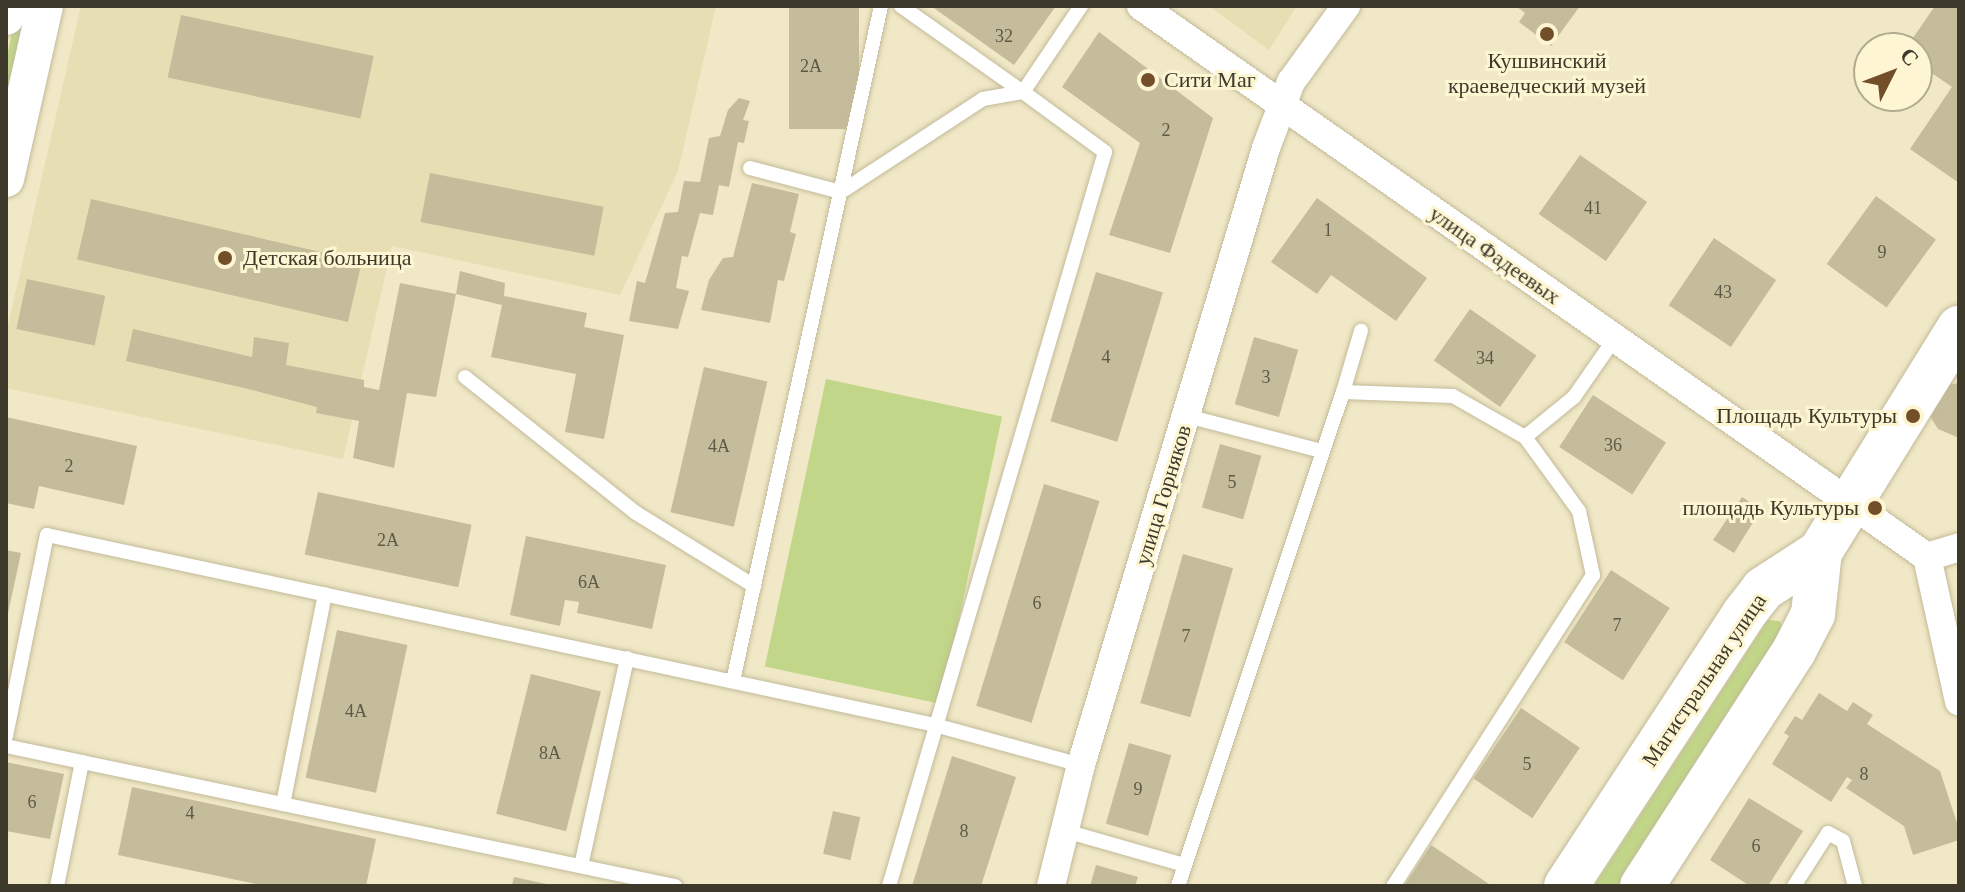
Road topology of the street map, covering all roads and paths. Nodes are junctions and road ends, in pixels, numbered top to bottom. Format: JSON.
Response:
{"nodes":[{"id":1,"x":9,"y":6,"type":"edge"},
{"id":2,"x":45,"y":6,"type":"edge"},
{"id":3,"x":881,"y":6,"type":"edge"},
{"id":4,"x":901,"y":6,"type":"edge"},
{"id":5,"x":1081,"y":6,"type":"edge"},
{"id":6,"x":1141,"y":6,"type":"edge"},
{"id":7,"x":1346,"y":6,"type":"edge"},
{"id":8,"x":6,"y":17,"type":"edge"},
{"id":9,"x":1023,"y":92,"type":"junction"},
{"id":10,"x":1281,"y":106,"type":"junction"},
{"id":11,"x":750,"y":168,"type":"dead end"},
{"id":12,"x":6,"y":179,"type":"edge"},
{"id":13,"x":841,"y":192,"type":"junction"},
{"id":14,"x":1959,"y":328,"type":"edge"},
{"id":15,"x":1361,"y":331,"type":"dead end"},
{"id":16,"x":1615,"y":338,"type":"junction"},
{"id":17,"x":465,"y":377,"type":"dead end"},
{"id":18,"x":1343,"y":392,"type":"junction"},
{"id":19,"x":1187,"y":416,"type":"junction"},
{"id":20,"x":1525,"y":437,"type":"junction"},
{"id":21,"x":1321,"y":451,"type":"junction"},
{"id":22,"x":1849,"y":505,"type":"junction"},
{"id":23,"x":1959,"y":547,"type":"edge"},
{"id":24,"x":1820,"y":552,"type":"junction"},
{"id":25,"x":1927,"y":557,"type":"junction"},
{"id":26,"x":754,"y":586,"type":"junction"},
{"id":27,"x":325,"y":594,"type":"junction"},
{"id":28,"x":627,"y":658,"type":"junction"},
{"id":29,"x":733,"y":681,"type":"junction"},
{"id":30,"x":1959,"y":701,"type":"edge"},
{"id":31,"x":935,"y":725,"type":"junction"},
{"id":32,"x":6,"y":736,"type":"edge"},
{"id":33,"x":6,"y":746,"type":"edge"},
{"id":34,"x":82,"y":762,"type":"junction"},
{"id":35,"x":1081,"y":765,"type":"junction"},
{"id":36,"x":283,"y":804,"type":"junction"},
{"id":37,"x":1065,"y":831,"type":"junction"},
{"id":38,"x":1184,"y":865,"type":"junction"},
{"id":39,"x":581,"y":866,"type":"junction"},
{"id":40,"x":57,"y":886,"type":"edge"},
{"id":41,"x":675,"y":886,"type":"edge"},
{"id":42,"x":889,"y":886,"type":"edge"},
{"id":43,"x":1051,"y":886,"type":"edge"},
{"id":44,"x":1178,"y":886,"type":"edge"},
{"id":45,"x":1393,"y":886,"type":"edge"},
{"id":46,"x":1566,"y":886,"type":"edge"},
{"id":47,"x":1642,"y":886,"type":"edge"},
{"id":48,"x":1794,"y":886,"type":"edge"},
{"id":49,"x":1855,"y":886,"type":"edge"}],
"edges":[{"from":1,"to":8,"type":"street"},
{"from":2,"to":12,"type":"street"},
{"from":3,"to":13,"type":"lane"},
{"from":4,"to":9,"type":"lane"},
{"from":5,"to":9,"type":"lane"},
{"from":6,"to":10,"type":"street","name":"улица Фадеевых"},
{"from":7,"to":10,"type":"street","name":"улица Горняков"},
{"from":9,"to":13,"type":"lane"},
{"from":9,"to":31,"type":"lane"},
{"from":10,"to":16,"type":"street","name":"улица Фадеевых"},
{"from":10,"to":19,"type":"street","name":"улица Горняков"},
{"from":11,"to":13,"type":"lane"},
{"from":13,"to":26,"type":"lane"},
{"from":14,"to":22,"type":"main road","name":"Магистральная улица"},
{"from":15,"to":18,"type":"lane"},
{"from":16,"to":20,"type":"lane"},
{"from":16,"to":22,"type":"street","name":"улица Фадеевых"},
{"from":17,"to":26,"type":"lane"},
{"from":18,"to":20,"type":"lane"},
{"from":18,"to":21,"type":"lane"},
{"from":19,"to":21,"type":"lane"},
{"from":19,"to":35,"type":"street","name":"улица Горняков"},
{"from":20,"to":45,"type":"lane"},
{"from":21,"to":38,"type":"lane"},
{"from":22,"to":24,"type":"main road","name":"Магистральная улица"},
{"from":22,"to":25,"type":"street"},
{"from":23,"to":25,"type":"street"},
{"from":24,"to":46,"type":"main road","name":"Магистральная улица"},
{"from":24,"to":47,"type":"main road"},
{"from":25,"to":30,"type":"street"},
{"from":26,"to":29,"type":"lane"},
{"from":27,"to":28,"type":"lane"},
{"from":27,"to":32,"type":"lane"},
{"from":27,"to":36,"type":"lane"},
{"from":28,"to":29,"type":"lane"},
{"from":28,"to":39,"type":"lane"},
{"from":29,"to":31,"type":"lane"},
{"from":31,"to":35,"type":"lane"},
{"from":31,"to":42,"type":"lane"},
{"from":33,"to":34,"type":"lane"},
{"from":34,"to":36,"type":"lane"},
{"from":34,"to":40,"type":"lane"},
{"from":35,"to":37,"type":"street","name":"улица Горняков"},
{"from":36,"to":39,"type":"lane"},
{"from":37,"to":38,"type":"lane"},
{"from":37,"to":43,"type":"street","name":"улица Горняков"},
{"from":38,"to":44,"type":"lane"},
{"from":39,"to":41,"type":"lane"},
{"from":48,"to":49,"type":"lane"}]}
